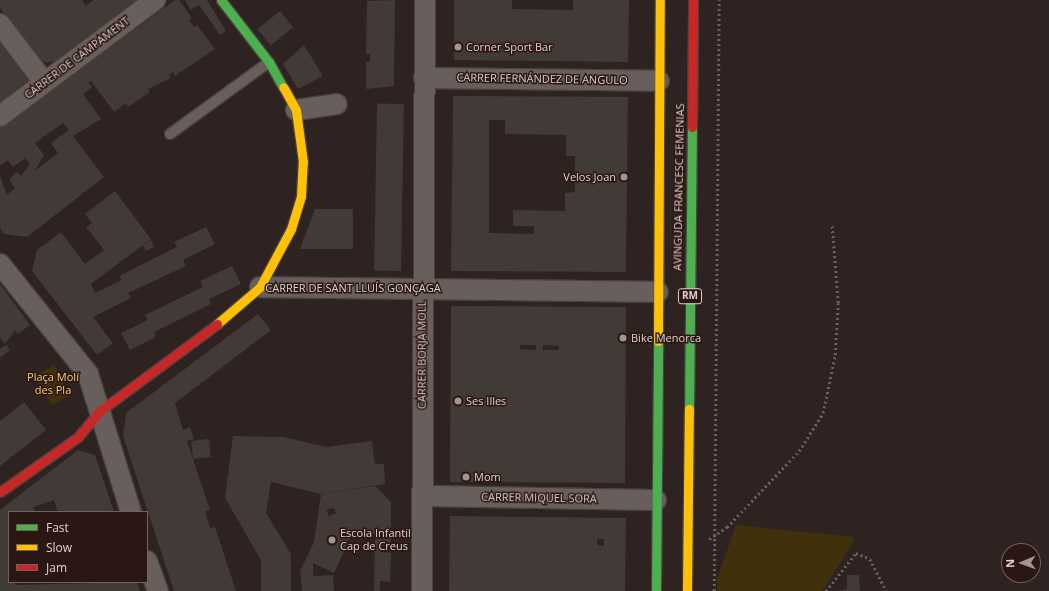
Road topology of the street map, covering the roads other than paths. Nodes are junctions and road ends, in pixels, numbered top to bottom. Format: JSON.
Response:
{"nodes":[{"id":1,"x":155,"y":0,"type":"edge"},
{"id":2,"x":221,"y":0,"type":"edge"},
{"id":3,"x":425,"y":0,"type":"edge"},
{"id":4,"x":660,"y":0,"type":"edge"},
{"id":5,"x":693,"y":0,"type":"edge"},
{"id":6,"x":0,"y":24,"type":"edge"},
{"id":7,"x":269,"y":62,"type":"junction"},
{"id":8,"x":424,"y":78,"type":"junction"},
{"id":9,"x":659,"y":81,"type":"junction"},
{"id":10,"x":44,"y":82,"type":"junction"},
{"id":11,"x":337,"y":104,"type":"dead end"},
{"id":12,"x":296,"y":110,"type":"junction"},
{"id":13,"x":0,"y":116,"type":"edge"},
{"id":14,"x":170,"y":134,"type":"dead end"},
{"id":15,"x":1,"y":266,"type":"edge"},
{"id":16,"x":260,"y":287,"type":"junction"},
{"id":17,"x":422,"y":288,"type":"junction"},
{"id":18,"x":658,"y":292,"type":"junction"},
{"id":19,"x":100,"y":411,"type":"junction"},
{"id":20,"x":0,"y":492,"type":"edge"},
{"id":21,"x":422,"y":496,"type":"junction"},
{"id":22,"x":656,"y":500,"type":"junction"},
{"id":23,"x":131,"y":511,"type":"edge"},
{"id":24,"x":148,"y":564,"type":"edge"},
{"id":25,"x":158,"y":591,"type":"edge"},
{"id":26,"x":422,"y":591,"type":"edge"},
{"id":27,"x":656,"y":591,"type":"edge"},
{"id":28,"x":688,"y":591,"type":"edge"}],
"edges":[{"from":1,"to":10,"type":"street","name":"CARRER DE CAMPAMENT"},
{"from":2,"to":7,"type":"main road"},
{"from":3,"to":8,"type":"street","name":"CARRER BORJA MOLL"},
{"from":4,"to":9,"type":"main road","name":"AVINGUDA FRANCESC FEMENIAS"},
{"from":5,"to":28,"type":"main road","name":"AVINGUDA FRANCESC FEMENIAS","number":"RM"},
{"from":6,"to":10,"type":"street"},
{"from":7,"to":12,"type":"main road"},
{"from":7,"to":14,"type":"lane"},
{"from":8,"to":9,"type":"street","name":"CARRER FERNÁNDEZ DE ANGULO"},
{"from":8,"to":17,"type":"street","name":"CARRER BORJA MOLL"},
{"from":9,"to":18,"type":"main road","name":"AVINGUDA FRANCESC FEMENIAS"},
{"from":10,"to":13,"type":"street","name":"CARRER DE CAMPAMENT"},
{"from":11,"to":12,"type":"street"},
{"from":12,"to":16,"type":"main road"},
{"from":15,"to":19,"type":"street"},
{"from":16,"to":17,"type":"street","name":"CARRER DE SANT LLUÍS GONÇAGA"},
{"from":16,"to":19,"type":"main road","name":"CARRER DE SANT LLUÍS GONÇAGA"},
{"from":17,"to":18,"type":"street","name":"CARRER DE SANT LLUÍS GONÇAGA"},
{"from":17,"to":21,"type":"street","name":"CARRER BORJA MOLL"},
{"from":18,"to":22,"type":"main road","name":"AVINGUDA FRANCESC FEMENIAS"},
{"from":19,"to":20,"type":"main road","name":"CARRER DE SANT LLUÍS GONÇAGA"},
{"from":19,"to":23,"type":"street"},
{"from":21,"to":22,"type":"street","name":"CARRER MIQUEL SORA"},
{"from":21,"to":26,"type":"street","name":"CARRER BORJA MOLL"},
{"from":22,"to":27,"type":"main road","name":"AVINGUDA FRANCESC FEMENIAS"},
{"from":24,"to":25,"type":"street"}]}
